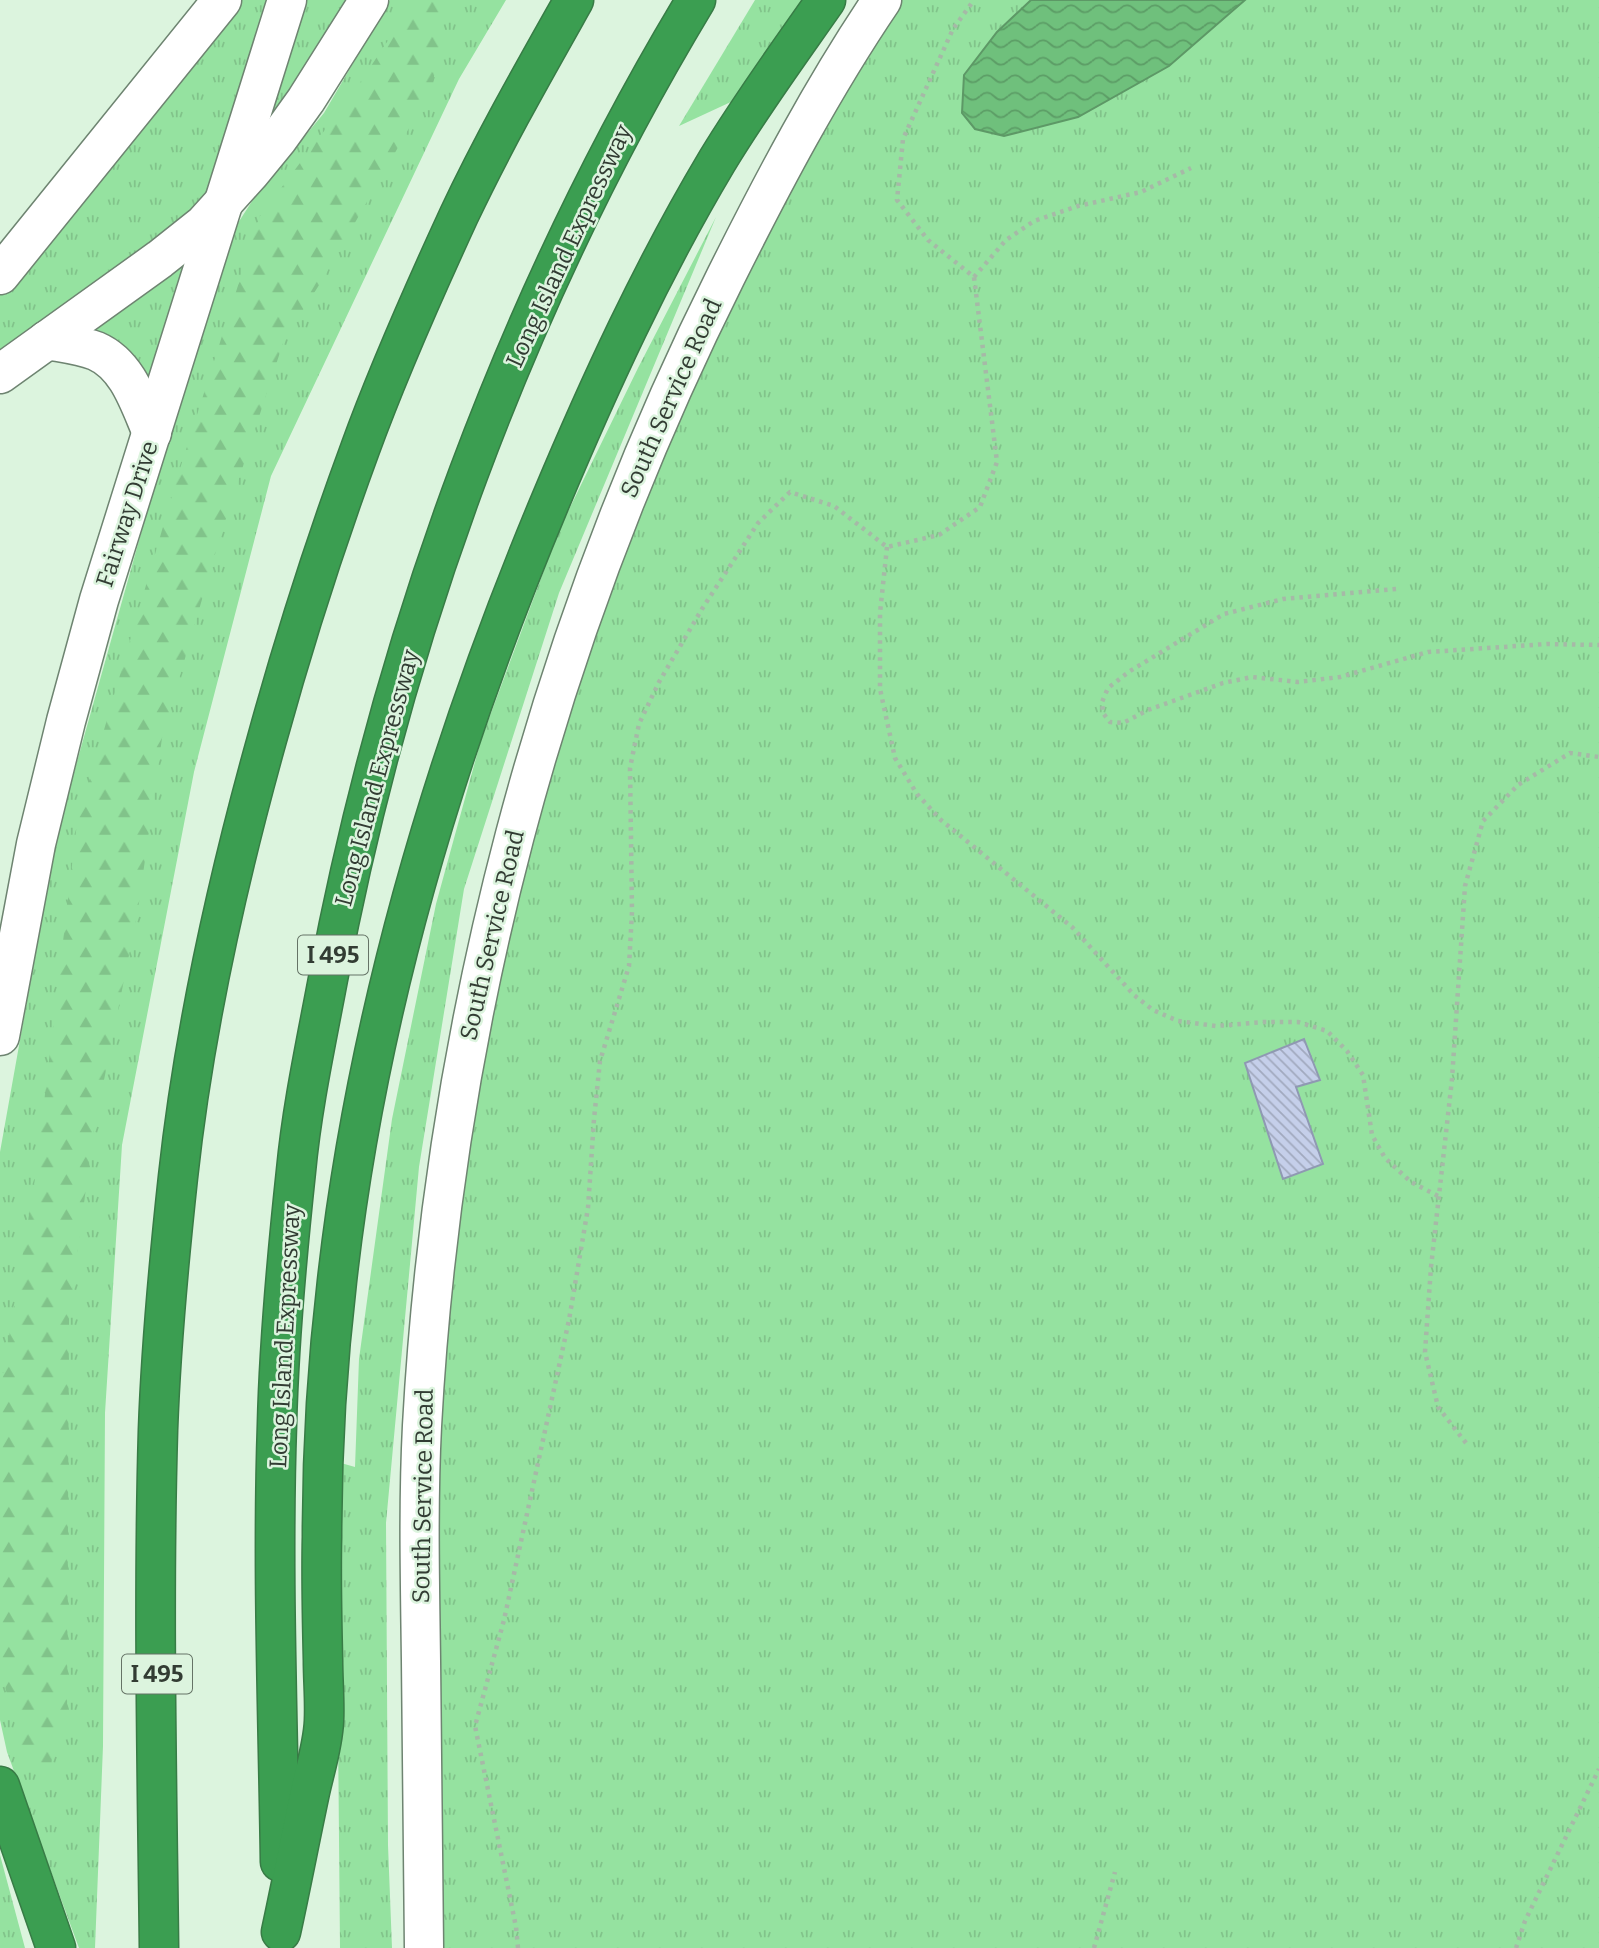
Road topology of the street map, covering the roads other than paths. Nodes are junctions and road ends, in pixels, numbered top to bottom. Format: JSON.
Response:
{"nodes":[{"id":1,"x":222,"y":0,"type":"edge"},
{"id":2,"x":287,"y":0,"type":"edge"},
{"id":3,"x":369,"y":0,"type":"edge"},
{"id":4,"x":574,"y":0,"type":"edge"},
{"id":5,"x":696,"y":0,"type":"edge"},
{"id":6,"x":826,"y":0,"type":"edge"},
{"id":7,"x":882,"y":0,"type":"edge"},
{"id":8,"x":224,"y":203,"type":"junction"},
{"id":9,"x":0,"y":275,"type":"edge"},
{"id":10,"x":47,"y":340,"type":"junction"},
{"id":11,"x":0,"y":374,"type":"edge"},
{"id":12,"x":152,"y":433,"type":"junction"},
{"id":13,"x":0,"y":1036,"type":"edge"},
{"id":14,"x":0,"y":1786,"type":"edge"},
{"id":15,"x":281,"y":1940,"type":"edge"},
{"id":16,"x":56,"y":1948,"type":"edge"},
{"id":17,"x":159,"y":1948,"type":"edge"},
{"id":18,"x":424,"y":1948,"type":"edge"}],
"edges":[{"from":1,"to":9,"type":"main road"},
{"from":2,"to":8,"type":"main road","name":"Fairway Drive"},
{"from":3,"to":8,"type":"main road"},
{"from":4,"to":17,"type":"highway","number":"I 495"},
{"from":5,"to":15,"type":"highway","name":"Long Island Expressway","number":"I 495"},
{"from":6,"to":15,"type":"highway"},
{"from":7,"to":18,"type":"main road","name":"South Service Road"},
{"from":8,"to":10,"type":"main road"},
{"from":8,"to":12,"type":"main road","name":"Fairway Drive"},
{"from":10,"to":11,"type":"main road"},
{"from":10,"to":12,"type":"main road"},
{"from":12,"to":13,"type":"main road","name":"Fairway Drive"},
{"from":14,"to":16,"type":"highway"}]}
